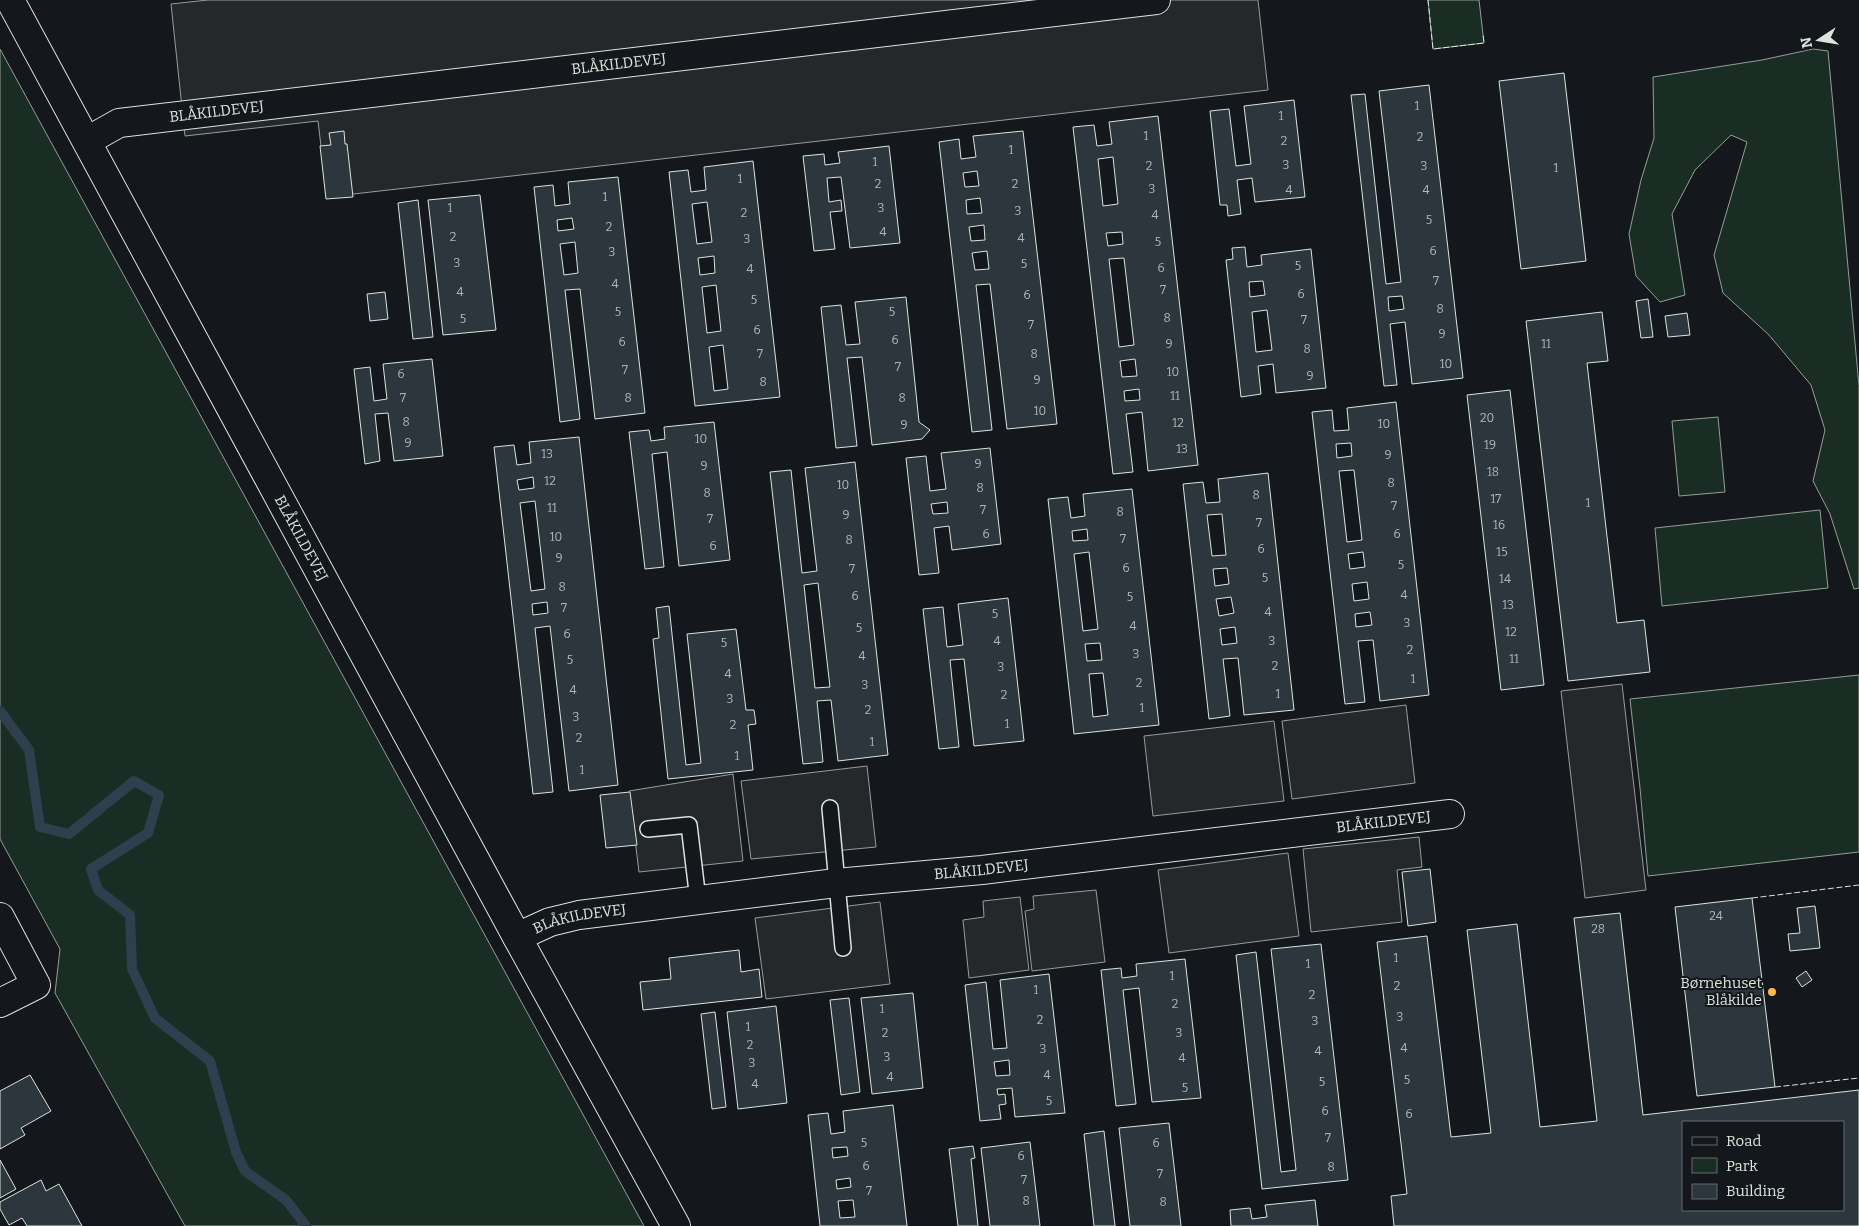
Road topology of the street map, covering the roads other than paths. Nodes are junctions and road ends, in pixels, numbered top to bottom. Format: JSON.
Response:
{"nodes":[{"id":1,"x":10,"y":0,"type":"edge"},
{"id":2,"x":1156,"y":0,"type":"edge"},
{"id":3,"x":86,"y":141,"type":"junction"},
{"id":4,"x":830,"y":808,"type":"dead end"},
{"id":5,"x":1450,"y":814,"type":"dead end"},
{"id":6,"x":648,"y":829,"type":"dead end"},
{"id":7,"x":836,"y":883,"type":"junction"},
{"id":8,"x":698,"y":900,"type":"junction"},
{"id":9,"x":0,"y":917,"type":"edge"},
{"id":10,"x":517,"y":937,"type":"junction"},
{"id":11,"x":843,"y":948,"type":"dead end"},
{"id":12,"x":0,"y":1003,"type":"edge"},
{"id":13,"x":676,"y":1226,"type":"edge"}],
"edges":[{"from":1,"to":3,"type":"street","name":"BLÅKILDEVEJ"},
{"from":2,"to":3,"type":"street","name":"BLÅKILDEVEJ"},
{"from":3,"to":10,"type":"street","name":"BLÅKILDEVEJ"},
{"from":4,"to":7,"type":"lane"},
{"from":5,"to":7,"type":"street","name":"BLÅKILDEVEJ"},
{"from":6,"to":8,"type":"lane"},
{"from":7,"to":8,"type":"street","name":"BLÅKILDEVEJ"},
{"from":7,"to":11,"type":"lane"},
{"from":8,"to":10,"type":"street","name":"BLÅKILDEVEJ"},
{"from":9,"to":12,"type":"street"},
{"from":10,"to":13,"type":"street","name":"BLÅKILDEVEJ"}]}
